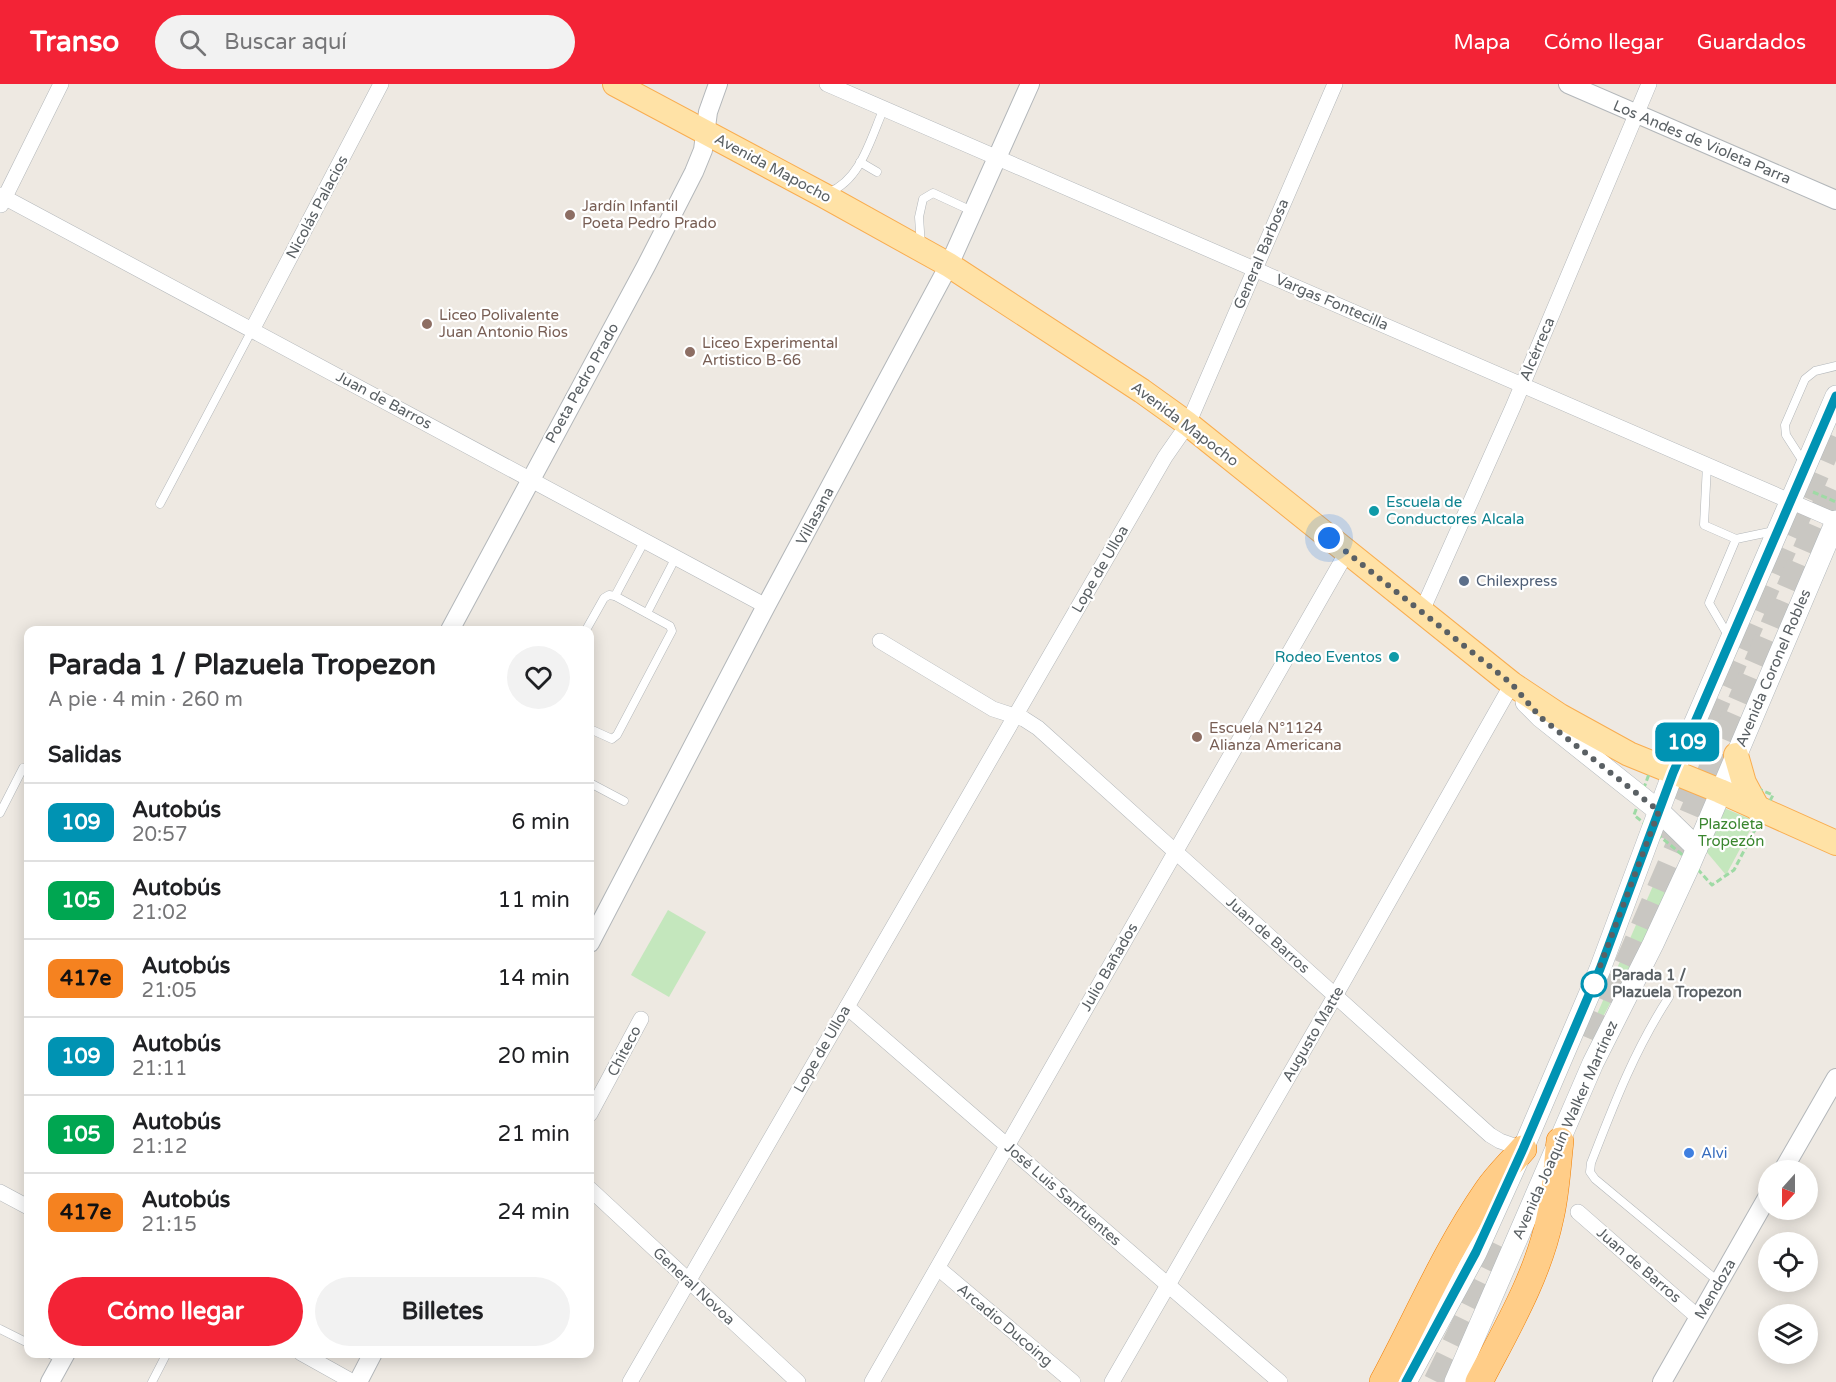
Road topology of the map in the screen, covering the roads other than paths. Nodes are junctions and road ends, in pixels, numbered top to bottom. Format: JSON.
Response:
{"nodes":[{"id":1,"x":62,"y":84,"type":"edge"},
{"id":2,"x":381,"y":84,"type":"edge"},
{"id":3,"x":615,"y":84,"type":"edge"},
{"id":4,"x":718,"y":84,"type":"edge"},
{"id":5,"x":827,"y":84,"type":"edge"},
{"id":6,"x":1030,"y":84,"type":"edge"},
{"id":7,"x":1335,"y":84,"type":"edge"},
{"id":8,"x":1568,"y":84,"type":"edge"},
{"id":9,"x":1649,"y":84,"type":"edge"},
{"id":10,"x":884,"y":108,"type":"junction"},
{"id":11,"x":1636,"y":113,"type":"junction"},
{"id":12,"x":705,"y":132,"type":"junction"},
{"id":13,"x":998,"y":157,"type":"junction"},
{"id":14,"x":860,"y":162,"type":"junction"},
{"id":15,"x":877,"y":172,"type":"dead end"},
{"id":16,"x":823,"y":195,"type":"junction"},
{"id":17,"x":1,"y":200,"type":"edge"},
{"id":18,"x":1836,"y":200,"type":"edge"},
{"id":19,"x":974,"y":211,"type":"junction"},
{"id":20,"x":921,"y":249,"type":"junction"},
{"id":21,"x":949,"y":265,"type":"junction"},
{"id":22,"x":1255,"y":269,"type":"junction"},
{"id":23,"x":252,"y":330,"type":"junction"},
{"id":24,"x":1836,"y":366,"type":"edge"},
{"id":25,"x":1522,"y":385,"type":"junction"},
{"id":26,"x":1836,"y":396,"type":"edge"},
{"id":27,"x":1188,"y":424,"type":"junction"},
{"id":28,"x":1707,"y":465,"type":"junction"},
{"id":29,"x":1806,"y":465,"type":"junction"},
{"id":30,"x":531,"y":478,"type":"junction"},
{"id":31,"x":1794,"y":494,"type":"junction"},
{"id":32,"x":160,"y":504,"type":"dead end"},
{"id":33,"x":1836,"y":521,"type":"edge"},
{"id":34,"x":1778,"y":530,"type":"junction"},
{"id":35,"x":1736,"y":539,"type":"junction"},
{"id":36,"x":645,"y":540,"type":"junction"},
{"id":37,"x":1347,"y":552,"type":"junction"},
{"id":38,"x":676,"y":557,"type":"junction"},
{"id":39,"x":615,"y":596,"type":"junction"},
{"id":40,"x":766,"y":606,"type":"junction"},
{"id":41,"x":647,"y":613,"type":"junction"},
{"id":42,"x":1421,"y":613,"type":"junction"},
{"id":43,"x":452,"y":626,"type":"edge"},
{"id":44,"x":588,"y":626,"type":"edge"},
{"id":45,"x":880,"y":641,"type":"dead end"},
{"id":46,"x":1730,"y":641,"type":"junction"},
{"id":47,"x":1512,"y":684,"type":"junction"},
{"id":48,"x":1015,"y":716,"type":"junction"},
{"id":49,"x":594,"y":731,"type":"edge"},
{"id":50,"x":1736,"y":755,"type":"junction"},
{"id":51,"x":23,"y":768,"type":"dead end"},
{"id":52,"x":1673,"y":773,"type":"junction"},
{"id":53,"x":594,"y":785,"type":"edge"},
{"id":54,"x":1720,"y":791,"type":"junction"},
{"id":55,"x":624,"y":801,"type":"dead end"},
{"id":56,"x":1758,"y":809,"type":"junction"},
{"id":57,"x":1659,"y":811,"type":"junction"},
{"id":58,"x":0,"y":813,"type":"edge"},
{"id":59,"x":1836,"y":843,"type":"edge"},
{"id":60,"x":1697,"y":848,"type":"junction"},
{"id":61,"x":1175,"y":851,"type":"junction"},
{"id":62,"x":594,"y":935,"type":"edge"},
{"id":63,"x":1335,"y":996,"type":"junction"},
{"id":64,"x":1670,"y":997,"type":"dead end"},
{"id":65,"x":847,"y":1007,"type":"junction"},
{"id":66,"x":641,"y":1019,"type":"dead end"},
{"id":67,"x":1836,"y":1078,"type":"edge"},
{"id":68,"x":594,"y":1107,"type":"edge"},
{"id":69,"x":1560,"y":1141,"type":"junction"},
{"id":70,"x":1007,"y":1146,"type":"junction"},
{"id":71,"x":1523,"y":1149,"type":"junction"},
{"id":72,"x":1789,"y":1160,"type":"edge"},
{"id":73,"x":0,"y":1192,"type":"edge"},
{"id":74,"x":594,"y":1193,"type":"edge"},
{"id":75,"x":24,"y":1205,"type":"edge"},
{"id":76,"x":1578,"y":1212,"type":"dead end"},
{"id":77,"x":1758,"y":1214,"type":"edge"},
{"id":78,"x":938,"y":1268,"type":"junction"},
{"id":79,"x":689,"y":1281,"type":"junction"},
{"id":80,"x":1719,"y":1282,"type":"junction"},
{"id":81,"x":1167,"y":1284,"type":"junction"},
{"id":82,"x":1699,"y":1318,"type":"junction"},
{"id":83,"x":0,"y":1329,"type":"edge"},
{"id":84,"x":24,"y":1341,"type":"edge"},
{"id":85,"x":58,"y":1358,"type":"edge"},
{"id":86,"x":164,"y":1358,"type":"edge"},
{"id":87,"x":310,"y":1358,"type":"edge"},
{"id":88,"x":370,"y":1358,"type":"edge"},
{"id":89,"x":50,"y":1382,"type":"edge"},
{"id":90,"x":152,"y":1382,"type":"edge"},
{"id":91,"x":353,"y":1382,"type":"edge"},
{"id":92,"x":358,"y":1382,"type":"edge"},
{"id":93,"x":630,"y":1382,"type":"edge"},
{"id":94,"x":798,"y":1382,"type":"edge"},
{"id":95,"x":872,"y":1382,"type":"edge"},
{"id":96,"x":1073,"y":1382,"type":"edge"},
{"id":97,"x":1112,"y":1382,"type":"edge"},
{"id":98,"x":1280,"y":1382,"type":"edge"},
{"id":99,"x":1383,"y":1382,"type":"edge"},
{"id":100,"x":1406,"y":1382,"type":"edge"},
{"id":101,"x":1455,"y":1382,"type":"edge"},
{"id":102,"x":1479,"y":1382,"type":"edge"},
{"id":103,"x":1662,"y":1382,"type":"edge"}],
"edges":[{"from":1,"to":17,"type":"street"},
{"from":2,"to":23,"type":"street","name":"Nicolás Palacios"},
{"from":3,"to":12,"type":"main road","name":"Avenida Mapocho"},
{"from":4,"to":12,"type":"street","name":"Poeta Pedro Prado"},
{"from":5,"to":10,"type":"street","name":"Vargas Fontecilla"},
{"from":6,"to":13,"type":"street","name":"Villasana"},
{"from":7,"to":22,"type":"street","name":"General Barbosa"},
{"from":8,"to":11,"type":"street","name":"Los Andes de Violeta Parra"},
{"from":9,"to":11,"type":"street","name":"Alcérreca"},
{"from":10,"to":13,"type":"street","name":"Vargas Fontecilla"},
{"from":10,"to":14,"type":"lane"},
{"from":11,"to":18,"type":"street","name":"Los Andes de Violeta Parra"},
{"from":11,"to":25,"type":"street","name":"Alcérreca"},
{"from":12,"to":16,"type":"main road","name":"Avenida Mapocho"},
{"from":12,"to":30,"type":"street","name":"Poeta Pedro Prado"},
{"from":13,"to":19,"type":"street","name":"Villasana"},
{"from":13,"to":22,"type":"street","name":"Vargas Fontecilla"},
{"from":14,"to":15,"type":"lane"},
{"from":14,"to":16,"type":"lane"},
{"from":16,"to":20,"type":"main road","name":"Avenida Mapocho"},
{"from":17,"to":23,"type":"street","name":"Juan de Barros"},
{"from":19,"to":20,"type":"lane"},
{"from":19,"to":21,"type":"street","name":"Villasana"},
{"from":20,"to":21,"type":"main road","name":"Avenida Mapocho"},
{"from":21,"to":27,"type":"main road","name":"Avenida Mapocho"},
{"from":21,"to":40,"type":"street","name":"Villasana"},
{"from":22,"to":25,"type":"street","name":"Vargas Fontecilla"},
{"from":22,"to":27,"type":"street","name":"General Barbosa"},
{"from":23,"to":30,"type":"street","name":"Juan de Barros"},
{"from":23,"to":32,"type":"lane"},
{"from":24,"to":29,"type":"lane"},
{"from":25,"to":28,"type":"street","name":"Vargas Fontecilla"},
{"from":25,"to":42,"type":"street","name":"Alcérreca"},
{"from":26,"to":29,"type":"main road"},
{"from":27,"to":37,"type":"main road","name":"Avenida Mapocho"},
{"from":27,"to":48,"type":"street","name":"Lope de Ulloa"},
{"from":28,"to":31,"type":"street","name":"Vargas Fontecilla"},
{"from":28,"to":35,"type":"lane"},
{"from":29,"to":31,"type":"main road"},
{"from":30,"to":36,"type":"street","name":"Juan de Barros"},
{"from":30,"to":43,"type":"street","name":"Poeta Pedro Prado"},
{"from":31,"to":33,"type":"street","name":"Vargas Fontecilla"},
{"from":31,"to":34,"type":"main road"},
{"from":33,"to":50,"type":"main road","name":"Avenida Coronel Robles"},
{"from":34,"to":35,"type":"lane"},
{"from":34,"to":46,"type":"main road"},
{"from":35,"to":46,"type":"lane"},
{"from":36,"to":38,"type":"street","name":"Juan de Barros"},
{"from":36,"to":39,"type":"lane"},
{"from":37,"to":42,"type":"main road","name":"Avenida Mapocho"},
{"from":37,"to":61,"type":"street","name":"Julio Bañados"},
{"from":38,"to":40,"type":"street","name":"Juan de Barros"},
{"from":38,"to":41,"type":"lane"},
{"from":39,"to":41,"type":"lane"},
{"from":39,"to":44,"type":"lane"},
{"from":40,"to":62,"type":"street","name":"Villasana"},
{"from":41,"to":49,"type":"lane"},
{"from":42,"to":47,"type":"main road","name":"Avenida Mapocho"},
{"from":45,"to":48,"type":"street"},
{"from":46,"to":52,"type":"main road"},
{"from":47,"to":52,"type":"main road"},
{"from":47,"to":57,"type":"main road","name":"Avenida Mapocho"},
{"from":47,"to":63,"type":"street","name":"Augusto Matte"},
{"from":48,"to":61,"type":"street","name":"Juan de Barros"},
{"from":48,"to":65,"type":"street","name":"Lope de Ulloa"},
{"from":50,"to":54,"type":"main road","name":"Avenida Coronel Robles"},
{"from":50,"to":56,"type":"main road"},
{"from":51,"to":58,"type":"lane"},
{"from":52,"to":54,"type":"main road"},
{"from":52,"to":57,"type":"main road"},
{"from":53,"to":55,"type":"lane"},
{"from":54,"to":56,"type":"main road"},
{"from":54,"to":60,"type":"main road","name":"Avenida Coronel Robles"},
{"from":56,"to":59,"type":"main road"},
{"from":57,"to":60,"type":"main road","name":"Avenida Mapocho"},
{"from":57,"to":71,"type":"main road","name":"Avenida Joaquín Walker Martínez"},
{"from":60,"to":69,"type":"main road","name":"Avenida Joaquín Walker Martínez"},
{"from":61,"to":63,"type":"street","name":"Juan de Barros"},
{"from":61,"to":70,"type":"street","name":"Julio Bañados"},
{"from":63,"to":71,"type":"street","name":"Juan de Barros"},
{"from":63,"to":81,"type":"street","name":"Augusto Matte"},
{"from":64,"to":80,"type":"lane"},
{"from":65,"to":70,"type":"street","name":"José Luis Sanfuentes"},
{"from":65,"to":79,"type":"street","name":"Lope de Ulloa"},
{"from":66,"to":68,"type":"street","name":"Chiteco"},
{"from":67,"to":72,"type":"street"},
{"from":69,"to":101,"type":"main road","name":"Avenida Joaquín Walker Martínez"},
{"from":69,"to":102,"type":"highway"},
{"from":70,"to":78,"type":"street","name":"Julio Bañados"},
{"from":70,"to":81,"type":"street","name":"José Luis Sanfuentes"},
{"from":71,"to":99,"type":"highway"},
{"from":71,"to":100,"type":"main road","name":"Avenida Joaquín Walker Martínez"},
{"from":73,"to":75,"type":"street"},
{"from":74,"to":79,"type":"street","name":"General Novoa"},
{"from":76,"to":82,"type":"street","name":"Juan de Barros"},
{"from":77,"to":80,"type":"street","name":"Mendoza"},
{"from":78,"to":95,"type":"street","name":"Julio Bañados"},
{"from":78,"to":96,"type":"street","name":"Arcadio Ducoing"},
{"from":79,"to":93,"type":"street","name":"Lope de Ulloa"},
{"from":79,"to":94,"type":"street","name":"General Novoa"},
{"from":80,"to":82,"type":"street","name":"Mendoza"},
{"from":81,"to":97,"type":"street","name":"Augusto Matte"},
{"from":81,"to":98,"type":"street","name":"José Luis Sanfuentes"},
{"from":82,"to":103,"type":"street","name":"Mendoza"},
{"from":83,"to":84,"type":"lane"},
{"from":85,"to":89,"type":"street"},
{"from":86,"to":90,"type":"lane"},
{"from":87,"to":91,"type":"street"},
{"from":88,"to":92,"type":"street"}]}
